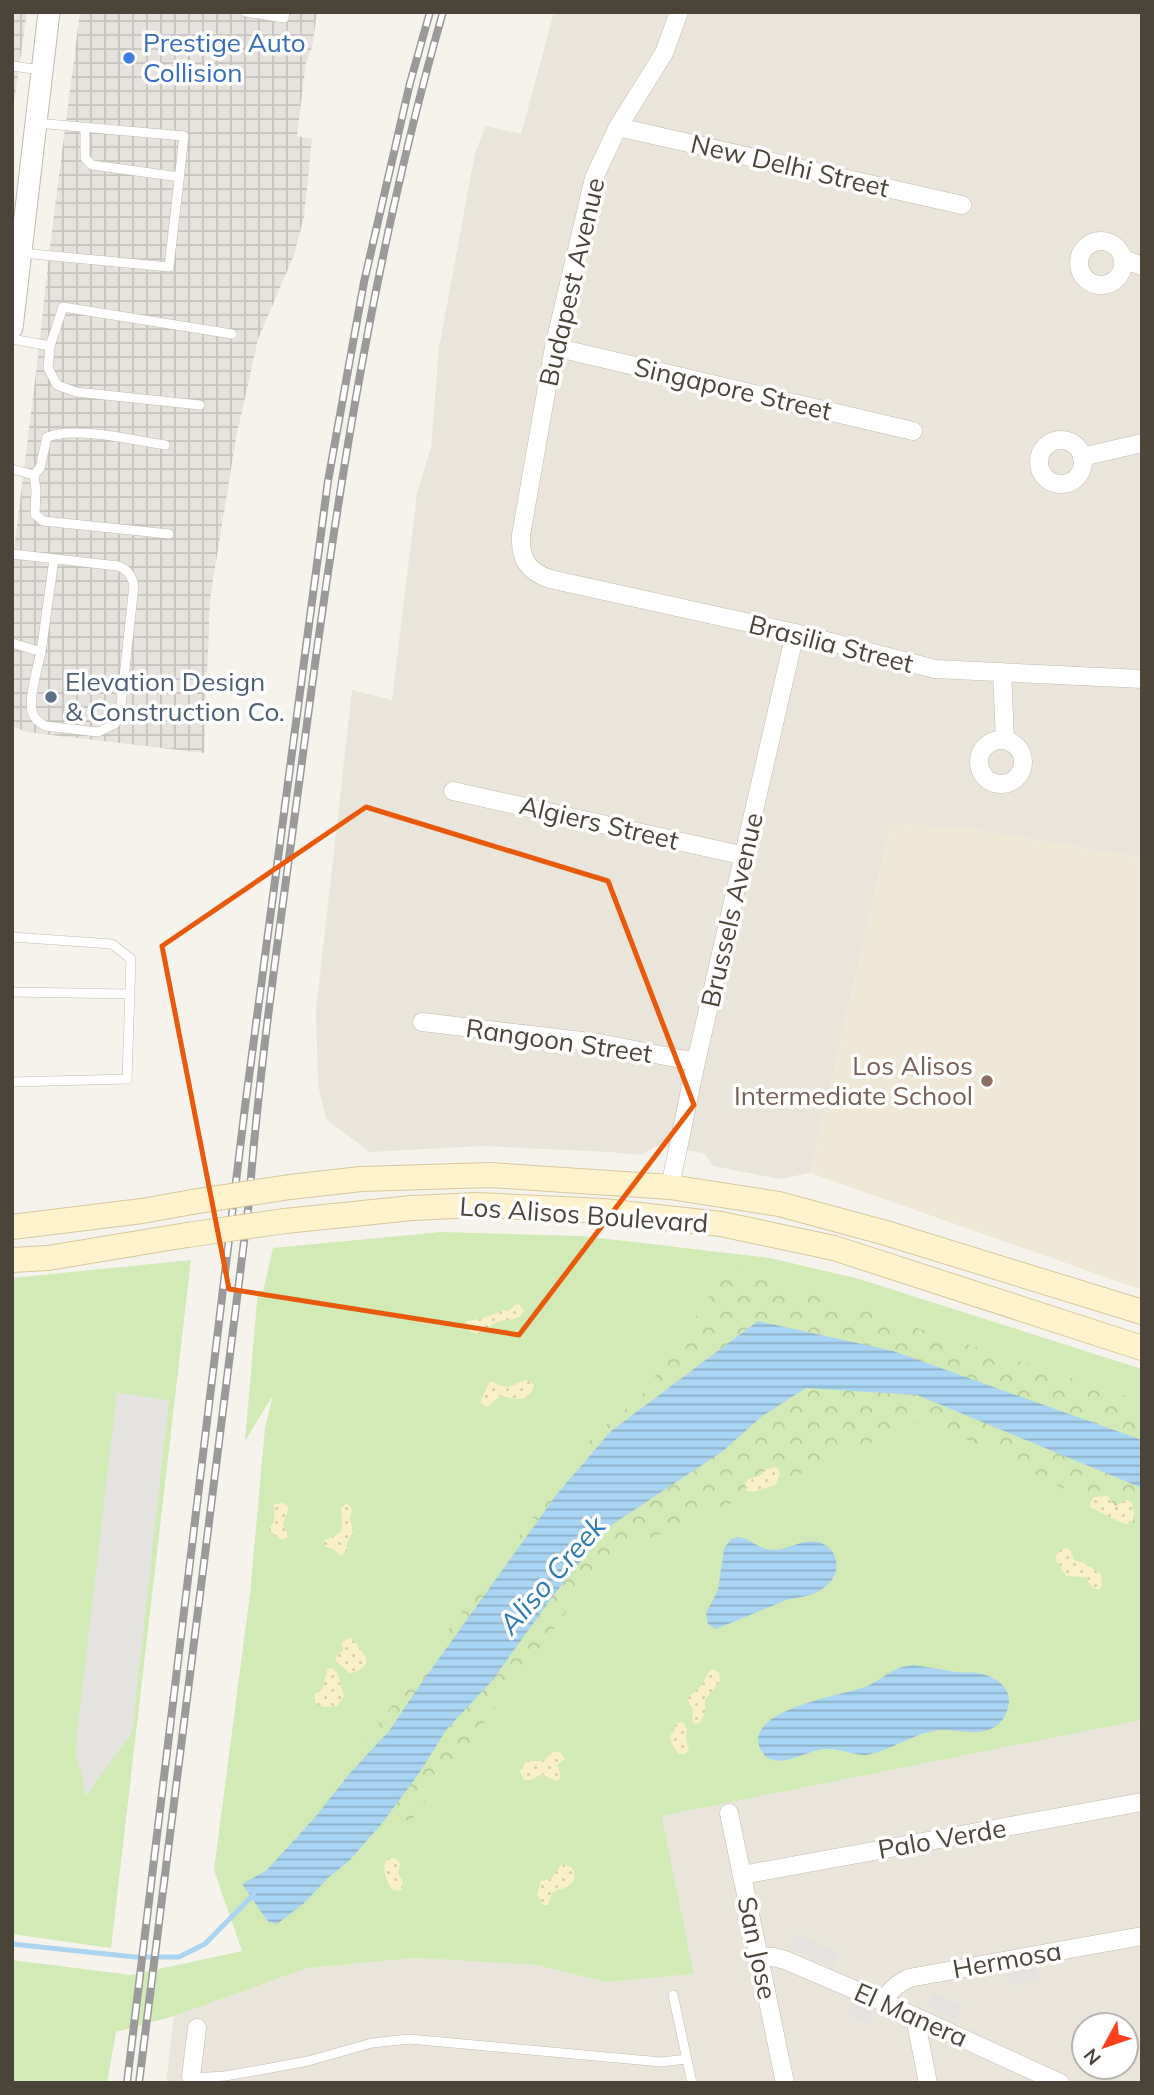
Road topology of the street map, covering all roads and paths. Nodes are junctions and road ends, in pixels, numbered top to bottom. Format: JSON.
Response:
{"nodes":[{"id":1,"x":48,"y":12,"type":"edge"},
{"id":2,"x":246,"y":12,"type":"edge"},
{"id":3,"x":285,"y":12,"type":"edge"},
{"id":4,"x":679,"y":12,"type":"edge"},
{"id":5,"x":12,"y":66,"type":"edge"},
{"id":6,"x":42,"y":70,"type":"junction"},
{"id":7,"x":36,"y":123,"type":"junction"},
{"id":8,"x":85,"y":127,"type":"junction"},
{"id":9,"x":618,"y":127,"type":"junction"},
{"id":10,"x":180,"y":177,"type":"junction"},
{"id":11,"x":962,"y":205,"type":"dead end"},
{"id":12,"x":16,"y":253,"type":"edge"},
{"id":13,"x":1123,"y":259,"type":"dead end"},
{"id":14,"x":1142,"y":265,"type":"edge"},
{"id":15,"x":12,"y":328,"type":"edge"},
{"id":16,"x":232,"y":334,"type":"dead end"},
{"id":17,"x":12,"y":340,"type":"edge"},
{"id":18,"x":50,"y":346,"type":"junction"},
{"id":19,"x":554,"y":347,"type":"junction"},
{"id":20,"x":200,"y":405,"type":"dead end"},
{"id":21,"x":913,"y":431,"type":"dead end"},
{"id":22,"x":1142,"y":443,"type":"edge"},
{"id":23,"x":164,"y":445,"type":"dead end"},
{"id":24,"x":1082,"y":457,"type":"dead end"},
{"id":25,"x":12,"y":469,"type":"edge"},
{"id":26,"x":34,"y":475,"type":"junction"},
{"id":27,"x":169,"y":534,"type":"dead end"},
{"id":28,"x":12,"y":554,"type":"edge"},
{"id":29,"x":54,"y":559,"type":"junction"},
{"id":30,"x":529,"y":567,"type":"joint"},
{"id":31,"x":795,"y":633,"type":"junction"},
{"id":32,"x":12,"y":643,"type":"edge"},
{"id":33,"x":41,"y":652,"type":"junction"},
{"id":34,"x":1002,"y":672,"type":"junction"},
{"id":35,"x":1142,"y":680,"type":"edge"},
{"id":36,"x":1005,"y":740,"type":"dead end"},
{"id":37,"x":453,"y":791,"type":"dead end"},
{"id":38,"x":745,"y":856,"type":"junction"},
{"id":39,"x":12,"y":937,"type":"edge"},
{"id":40,"x":12,"y":992,"type":"edge"},
{"id":41,"x":130,"y":994,"type":"junction"},
{"id":42,"x":422,"y":1022,"type":"dead end"},
{"id":43,"x":696,"y":1062,"type":"junction"},
{"id":44,"x":12,"y":1082,"type":"edge"},
{"id":45,"x":670,"y":1188,"type":"junction"},
{"id":46,"x":12,"y":1227,"type":"edge"},
{"id":47,"x":12,"y":1260,"type":"edge"},
{"id":48,"x":1142,"y":1312,"type":"edge"},
{"id":49,"x":1142,"y":1348,"type":"edge"},
{"id":50,"x":1142,"y":1802,"type":"edge"},
{"id":51,"x":729,"y":1813,"type":"dead end"},
{"id":52,"x":742,"y":1875,"type":"junction"},
{"id":53,"x":1142,"y":1936,"type":"edge"},
{"id":54,"x":759,"y":1957,"type":"junction"},
{"id":55,"x":674,"y":1995,"type":"dead end"},
{"id":56,"x":881,"y":2001,"type":"junction"},
{"id":57,"x":915,"y":2017,"type":"junction"},
{"id":58,"x":197,"y":2028,"type":"dead end"},
{"id":59,"x":687,"y":2059,"type":"junction"},
{"id":60,"x":191,"y":2080,"type":"edge"},
{"id":61,"x":692,"y":2083,"type":"edge"},
{"id":62,"x":785,"y":2083,"type":"edge"},
{"id":63,"x":928,"y":2083,"type":"edge"},
{"id":64,"x":1060,"y":2083,"type":"edge"}],
"edges":[{"from":1,"to":6,"type":"street"},
{"from":2,"to":3,"type":"lane"},
{"from":4,"to":9,"type":"street","name":"Budapest Avenue"},
{"from":5,"to":6,"type":"lane"},
{"from":6,"to":7,"type":"street"},
{"from":7,"to":8,"type":"lane"},
{"from":7,"to":12,"type":"street"},
{"from":8,"to":10,"type":"lane"},
{"from":8,"to":10,"type":"lane"},
{"from":9,"to":11,"type":"street","name":"New Delhi Street"},
{"from":9,"to":19,"type":"street","name":"Budapest Avenue"},
{"from":10,"to":12,"type":"lane"},
{"from":12,"to":15,"type":"street"},
{"from":13,"to":14,"type":"street"},
{"from":16,"to":18,"type":"lane"},
{"from":17,"to":18,"type":"lane"},
{"from":18,"to":20,"type":"lane"},
{"from":19,"to":21,"type":"street","name":"Singapore Street"},
{"from":19,"to":30,"type":"street","name":"Budapest Avenue"},
{"from":22,"to":24,"type":"street"},
{"from":23,"to":26,"type":"lane"},
{"from":25,"to":26,"type":"lane"},
{"from":26,"to":27,"type":"lane"},
{"from":28,"to":29,"type":"lane"},
{"from":29,"to":33,"type":"lane"},
{"from":29,"to":33,"type":"lane"},
{"from":30,"to":31,"type":"street","name":"Brasilia Street"},
{"from":31,"to":34,"type":"street","name":"Brasilia Street"},
{"from":31,"to":38,"type":"street","name":"Brussels Avenue"},
{"from":32,"to":33,"type":"lane"},
{"from":34,"to":35,"type":"street","name":"Brasilia Street"},
{"from":34,"to":36,"type":"street"},
{"from":37,"to":38,"type":"street","name":"Algiers Street"},
{"from":38,"to":43,"type":"street","name":"Brussels Avenue"},
{"from":39,"to":41,"type":"lane"},
{"from":40,"to":41,"type":"lane"},
{"from":41,"to":44,"type":"lane"},
{"from":42,"to":43,"type":"street","name":"Rangoon Street"},
{"from":43,"to":45,"type":"street","name":"Brussels Avenue"},
{"from":45,"to":46,"type":"main road","name":"Los Alisos Boulevard","bridge":true},
{"from":45,"to":48,"type":"main road","name":"Los Alisos Boulevard"},
{"from":47,"to":49,"type":"main road","name":"Los Alisos Boulevard","bridge":true},
{"from":50,"to":52,"type":"street","name":"Palo Verde"},
{"from":51,"to":52,"type":"street","name":"San Jose"},
{"from":52,"to":54,"type":"street","name":"San Jose"},
{"from":53,"to":56,"type":"street","name":"Hermosa"},
{"from":54,"to":56,"type":"street","name":"El Manera"},
{"from":54,"to":62,"type":"street","name":"San Jose"},
{"from":55,"to":59,"type":"lane"},
{"from":56,"to":57,"type":"street","name":"El Manera"},
{"from":57,"to":63,"type":"street"},
{"from":57,"to":64,"type":"street","name":"El Manera"},
{"from":58,"to":60,"type":"street"},
{"from":59,"to":60,"type":"lane"},
{"from":59,"to":61,"type":"lane"}]}
